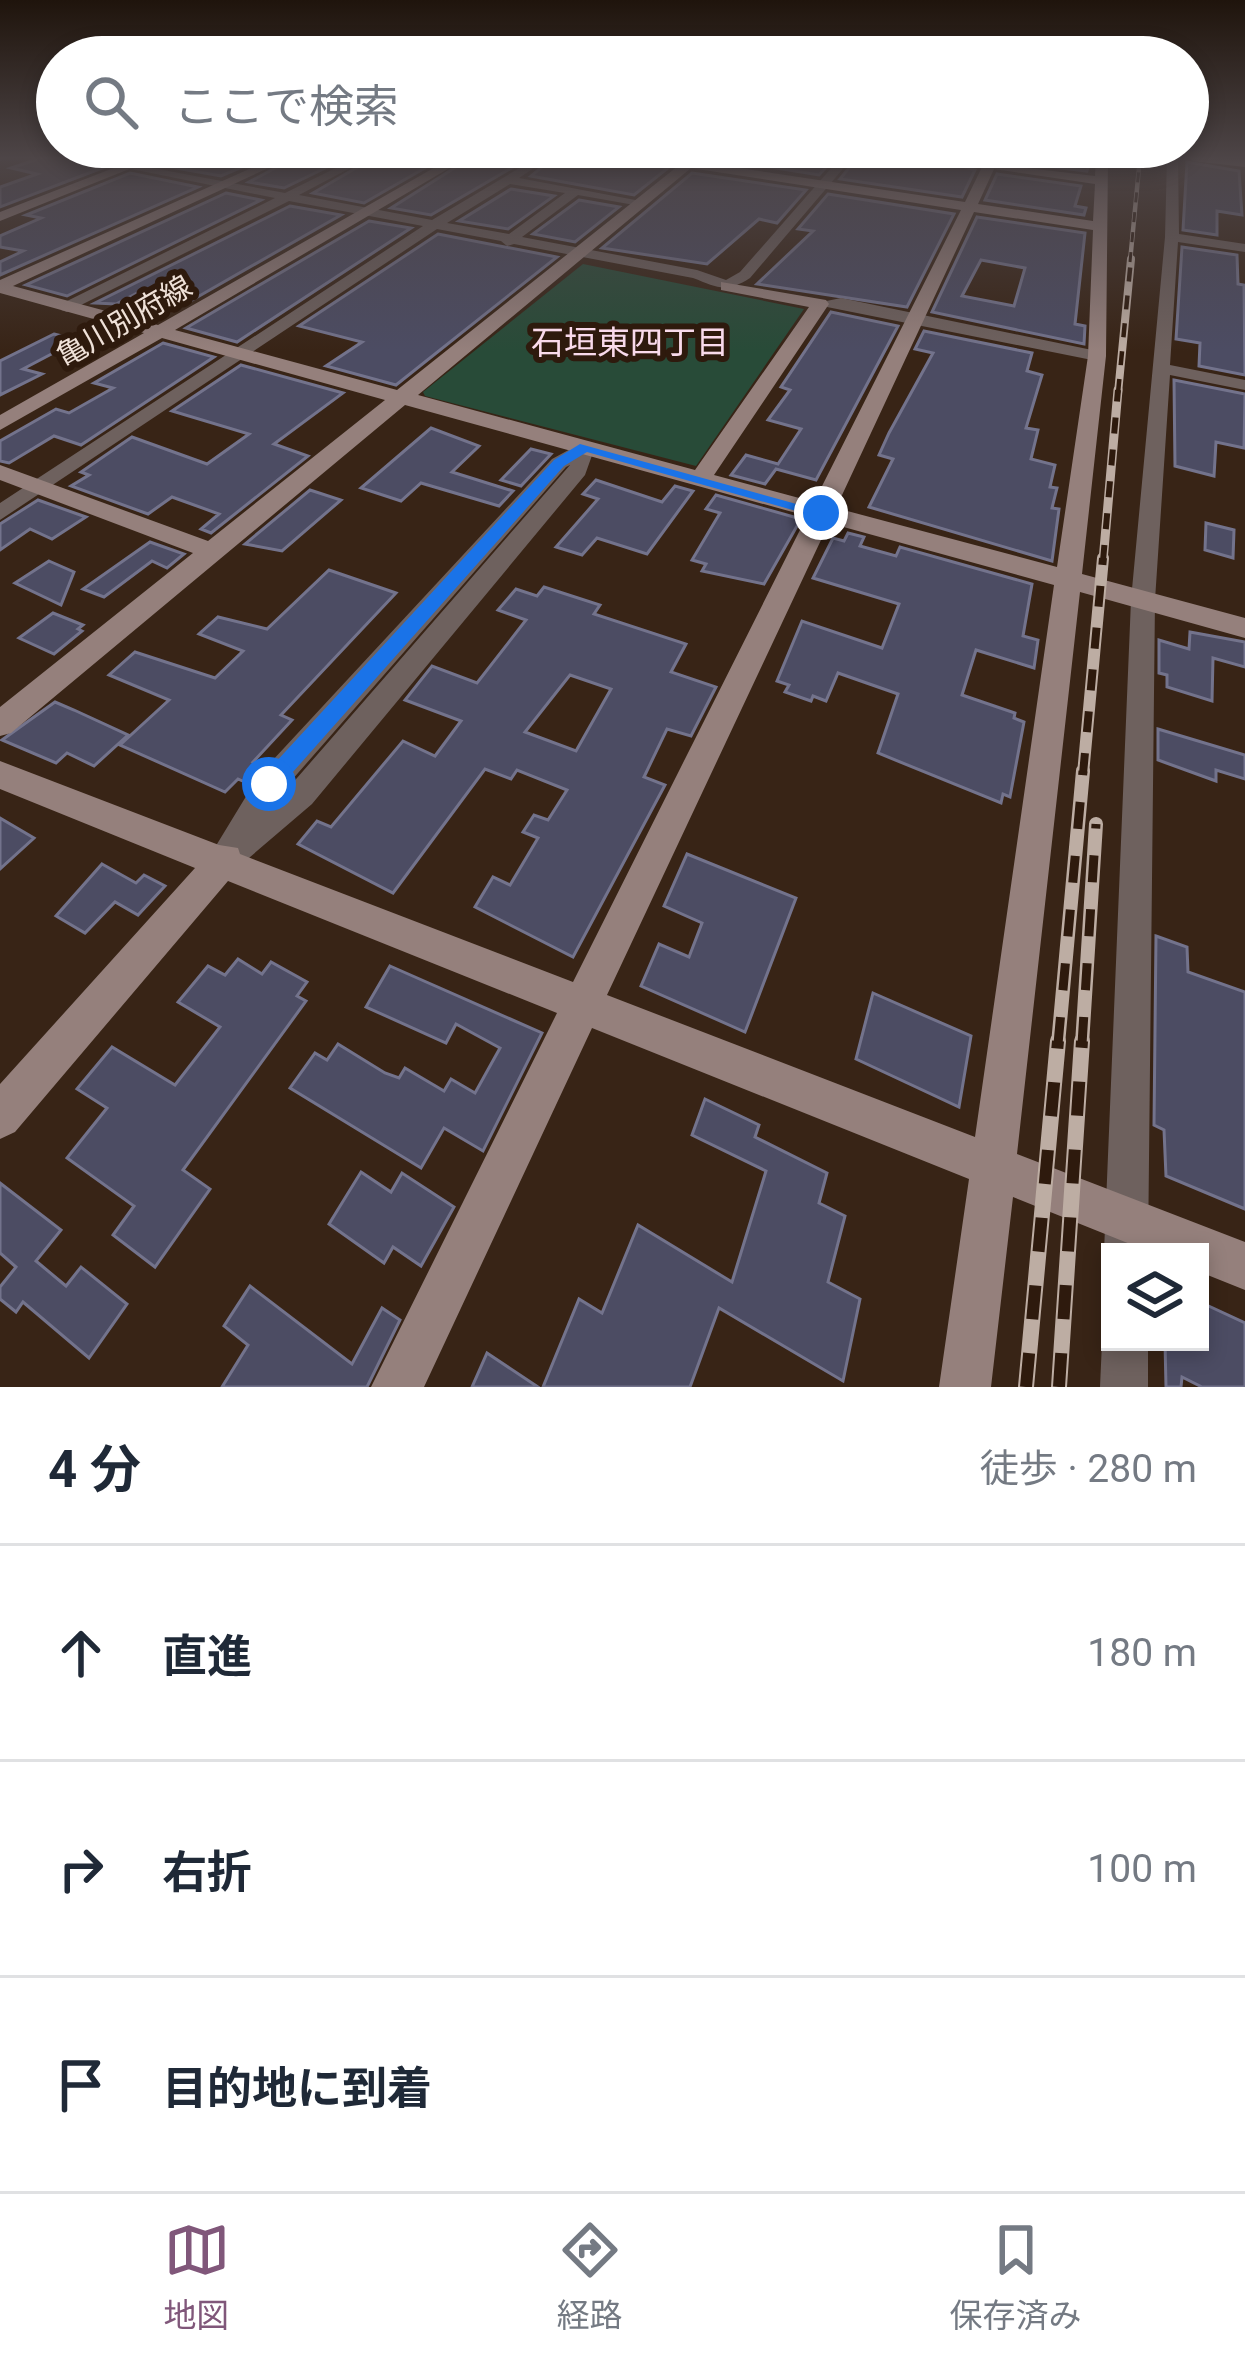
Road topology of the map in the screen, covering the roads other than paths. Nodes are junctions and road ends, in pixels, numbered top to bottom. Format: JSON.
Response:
{"nodes":[{"id":1,"x":143,"y":222,"type":"edge"},
{"id":2,"x":237,"y":222,"type":"edge"},
{"id":3,"x":344,"y":222,"type":"edge"},
{"id":4,"x":410,"y":222,"type":"edge"},
{"id":5,"x":439,"y":222,"type":"edge"},
{"id":6,"x":535,"y":222,"type":"edge"},
{"id":7,"x":617,"y":222,"type":"edge"},
{"id":8,"x":787,"y":222,"type":"edge"},
{"id":9,"x":961,"y":222,"type":"edge"},
{"id":10,"x":1069,"y":222,"type":"edge"},
{"id":11,"x":1096,"y":222,"type":"edge"},
{"id":12,"x":1172,"y":222,"type":"edge"},
{"id":13,"x":432,"y":226,"type":"junction"},
{"id":14,"x":1096,"y":226,"type":"junction"},
{"id":15,"x":1172,"y":237,"type":"junction"},
{"id":16,"x":508,"y":241,"type":"junction"},
{"id":17,"x":1245,"y":248,"type":"edge"},
{"id":18,"x":577,"y":255,"type":"junction"},
{"id":19,"x":727,"y":286,"type":"junction"},
{"id":20,"x":0,"y":287,"type":"edge"},
{"id":21,"x":820,"y":304,"type":"junction"},
{"id":22,"x":67,"y":307,"type":"junction"},
{"id":23,"x":914,"y":321,"type":"junction"},
{"id":24,"x":152,"y":330,"type":"junction"},
{"id":25,"x":237,"y":353,"type":"junction"},
{"id":26,"x":1097,"y":356,"type":"junction"},
{"id":27,"x":1161,"y":368,"type":"junction"},
{"id":28,"x":1245,"y":385,"type":"edge"},
{"id":29,"x":400,"y":399,"type":"junction"},
{"id":30,"x":0,"y":410,"type":"edge"},
{"id":31,"x":0,"y":424,"type":"edge"},
{"id":32,"x":585,"y":447,"type":"junction"},
{"id":33,"x":0,"y":472,"type":"edge"},
{"id":34,"x":700,"y":479,"type":"junction"},
{"id":35,"x":39,"y":486,"type":"junction"},
{"id":36,"x":0,"y":513,"type":"edge"},
{"id":37,"x":821,"y":513,"type":"junction"},
{"id":38,"x":212,"y":551,"type":"junction"},
{"id":39,"x":1070,"y":581,"type":"junction"},
{"id":40,"x":1143,"y":600,"type":"junction"},
{"id":41,"x":1245,"y":628,"type":"edge"},
{"id":42,"x":0,"y":724,"type":"edge"},
{"id":43,"x":0,"y":775,"type":"edge"},
{"id":44,"x":225,"y":860,"type":"junction"},
{"id":45,"x":584,"y":1001,"type":"junction"},
{"id":46,"x":0,"y":1117,"type":"edge"},
{"id":47,"x":991,"y":1170,"type":"junction"},
{"id":48,"x":1126,"y":1236,"type":"edge"},
{"id":49,"x":1245,"y":1266,"type":"edge"},
{"id":50,"x":1125,"y":1351,"type":"edge"},
{"id":51,"x":397,"y":1387,"type":"edge"},
{"id":52,"x":965,"y":1387,"type":"edge"},
{"id":53,"x":1124,"y":1387,"type":"edge"}],
"edges":[{"from":1,"to":20,"type":"street"},
{"from":2,"to":22,"type":"street"},
{"from":3,"to":24,"type":"street","name":"亀川別府線"},
{"from":4,"to":13,"type":"street"},
{"from":5,"to":13,"type":"street"},
{"from":6,"to":16,"type":"street"},
{"from":7,"to":18,"type":"street"},
{"from":8,"to":19,"type":"street"},
{"from":9,"to":23,"type":"street"},
{"from":10,"to":14,"type":"street"},
{"from":11,"to":14,"type":"street"},
{"from":12,"to":15,"type":"street"},
{"from":13,"to":16,"type":"street"},
{"from":13,"to":25,"type":"street"},
{"from":14,"to":26,"type":"street"},
{"from":15,"to":17,"type":"street"},
{"from":15,"to":27,"type":"street"},
{"from":16,"to":18,"type":"street"},
{"from":18,"to":19,"type":"street"},
{"from":18,"to":29,"type":"street"},
{"from":19,"to":21,"type":"street"},
{"from":20,"to":22,"type":"street"},
{"from":21,"to":23,"type":"street"},
{"from":21,"to":34,"type":"street"},
{"from":22,"to":24,"type":"street"},
{"from":23,"to":26,"type":"street"},
{"from":23,"to":37,"type":"street"},
{"from":24,"to":25,"type":"street"},
{"from":24,"to":30,"type":"street","name":"亀川別府線"},
{"from":24,"to":31,"type":"street","name":"亀川別府線"},
{"from":25,"to":29,"type":"street"},
{"from":25,"to":35,"type":"street"},
{"from":26,"to":39,"type":"street"},
{"from":27,"to":28,"type":"street"},
{"from":27,"to":40,"type":"street"},
{"from":29,"to":32,"type":"street"},
{"from":29,"to":38,"type":"street"},
{"from":32,"to":34,"type":"street"},
{"from":32,"to":44,"type":"street"},
{"from":33,"to":35,"type":"street"},
{"from":34,"to":37,"type":"street"},
{"from":35,"to":36,"type":"street"},
{"from":35,"to":38,"type":"street"},
{"from":37,"to":39,"type":"street"},
{"from":37,"to":45,"type":"street"},
{"from":38,"to":42,"type":"street"},
{"from":39,"to":40,"type":"street"},
{"from":39,"to":47,"type":"street"},
{"from":40,"to":41,"type":"street"},
{"from":40,"to":48,"type":"street"},
{"from":43,"to":44,"type":"street"},
{"from":44,"to":45,"type":"street"},
{"from":44,"to":46,"type":"street"},
{"from":45,"to":47,"type":"street"},
{"from":45,"to":51,"type":"street"},
{"from":47,"to":48,"type":"street"},
{"from":47,"to":52,"type":"street"},
{"from":48,"to":49,"type":"street"},
{"from":50,"to":53,"type":"street"}]}
